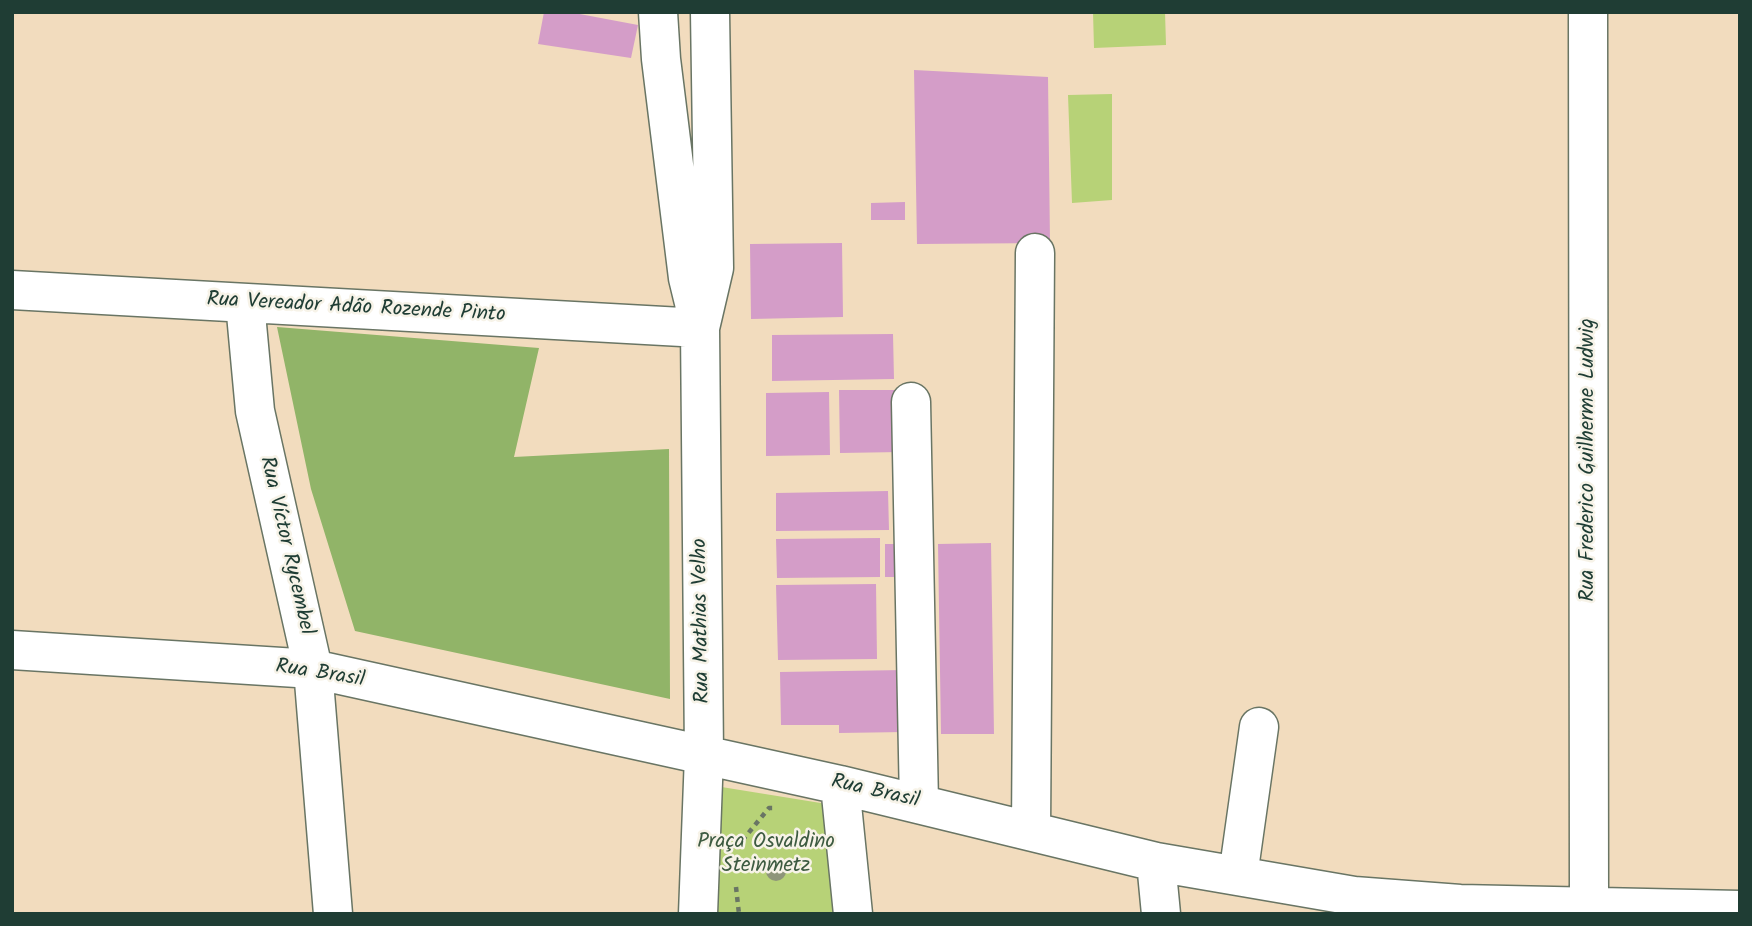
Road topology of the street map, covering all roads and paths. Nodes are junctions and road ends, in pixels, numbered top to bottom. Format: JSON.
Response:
{"nodes":[{"id":1,"x":658,"y":12,"type":"edge"},
{"id":2,"x":710,"y":12,"type":"edge"},
{"id":3,"x":1588,"y":12,"type":"edge"},
{"id":4,"x":1035,"y":253,"type":"dead end"},
{"id":5,"x":12,"y":290,"type":"edge"},
{"id":6,"x":245,"y":303,"type":"junction"},
{"id":7,"x":700,"y":328,"type":"junction"},
{"id":8,"x":911,"y":402,"type":"dead end"},
{"id":9,"x":12,"y":650,"type":"edge"},
{"id":10,"x":313,"y":669,"type":"junction"},
{"id":11,"x":1259,"y":727,"type":"dead end"},
{"id":12,"x":704,"y":755,"type":"junction"},
{"id":13,"x":840,"y":785,"type":"junction"},
{"id":14,"x":919,"y":804,"type":"junction"},
{"id":15,"x":781,"y":808,"type":"dead end"},
{"id":16,"x":1031,"y":831,"type":"junction"},
{"id":17,"x":733,"y":851,"type":"dead end"},
{"id":18,"x":1156,"y":862,"type":"junction"},
{"id":19,"x":732,"y":876,"type":"dead end"},
{"id":20,"x":1238,"y":876,"type":"junction"},
{"id":21,"x":714,"y":907,"type":"edge"},
{"id":22,"x":1589,"y":907,"type":"junction"},
{"id":23,"x":1740,"y":910,"type":"edge"},
{"id":24,"x":333,"y":914,"type":"edge"},
{"id":25,"x":853,"y":914,"type":"edge"},
{"id":26,"x":1161,"y":914,"type":"edge"}],
"edges":[{"from":1,"to":7,"type":"street","name":"Rua Mathias Velho"},
{"from":2,"to":7,"type":"street","name":"Rua Mathias Velho"},
{"from":3,"to":22,"type":"street","name":"Rua Frederico Guilherme Ludwig"},
{"from":4,"to":16,"type":"street"},
{"from":5,"to":6,"type":"street","name":"Rua Vereador Adão Rozende Pinto"},
{"from":6,"to":7,"type":"street","name":"Rua Vereador Adão Rozende Pinto"},
{"from":6,"to":10,"type":"street","name":"Rua Víctor Rycembel"},
{"from":7,"to":12,"type":"street","name":"Rua Mathias Velho"},
{"from":8,"to":14,"type":"street"},
{"from":9,"to":10,"type":"street","name":"Rua Brasil"},
{"from":10,"to":12,"type":"street","name":"Rua Brasil"},
{"from":10,"to":24,"type":"street","name":"Rua Víctor Rycembel"},
{"from":11,"to":20,"type":"street"},
{"from":12,"to":13,"type":"street","name":"Rua Brasil"},
{"from":12,"to":21,"type":"street","name":"Rua Mathias Velho"},
{"from":13,"to":14,"type":"street","name":"Rua Brasil"},
{"from":13,"to":25,"type":"street"},
{"from":14,"to":16,"type":"street","name":"Rua Brasil"},
{"from":15,"to":17,"type":"path"},
{"from":16,"to":18,"type":"street","name":"Rua Brasil"},
{"from":18,"to":20,"type":"street","name":"Rua Brasil"},
{"from":18,"to":26,"type":"street"},
{"from":19,"to":21,"type":"path"},
{"from":20,"to":22,"type":"street","name":"Rua Brasil"},
{"from":22,"to":23,"type":"street","name":"Rua Brasil"}]}
